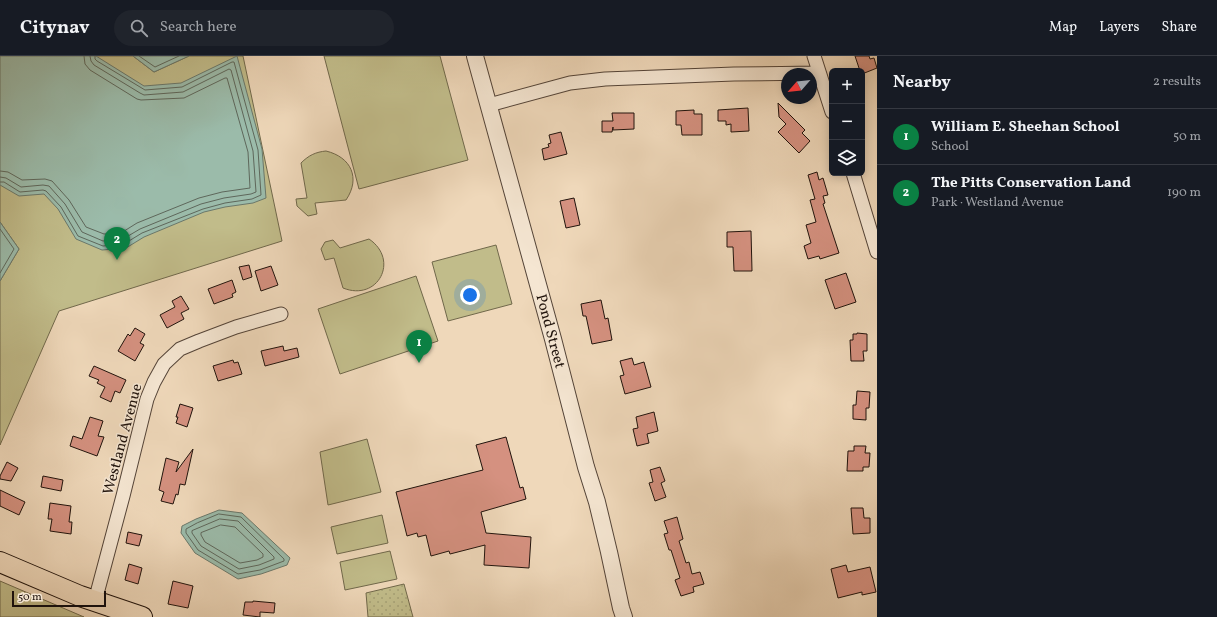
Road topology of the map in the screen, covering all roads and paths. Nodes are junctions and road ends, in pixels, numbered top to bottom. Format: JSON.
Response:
{"nodes":[{"id":1,"x":475,"y":56,"type":"edge"},
{"id":2,"x":814,"y":56,"type":"edge"},
{"id":3,"x":819,"y":73,"type":"junction"},
{"id":4,"x":829,"y":104,"type":"edge"},
{"id":5,"x":489,"y":105,"type":"junction"},
{"id":6,"x":854,"y":176,"type":"edge"},
{"id":7,"x":877,"y":252,"type":"edge"},
{"id":8,"x":281,"y":314,"type":"dead end"},
{"id":9,"x":0,"y":562,"type":"edge"},
{"id":10,"x":95,"y":601,"type":"junction"},
{"id":11,"x":622,"y":614,"type":"edge"},
{"id":12,"x":142,"y":617,"type":"edge"}],
"edges":[{"from":1,"to":5,"type":"street","name":"Pond Street"},
{"from":2,"to":3,"type":"street"},
{"from":3,"to":4,"type":"street"},
{"from":3,"to":5,"type":"street"},
{"from":5,"to":11,"type":"street","name":"Pond Street"},
{"from":6,"to":7,"type":"street"},
{"from":8,"to":10,"type":"street","name":"Westland Avenue"},
{"from":9,"to":10,"type":"main road"},
{"from":10,"to":12,"type":"main road"}]}
